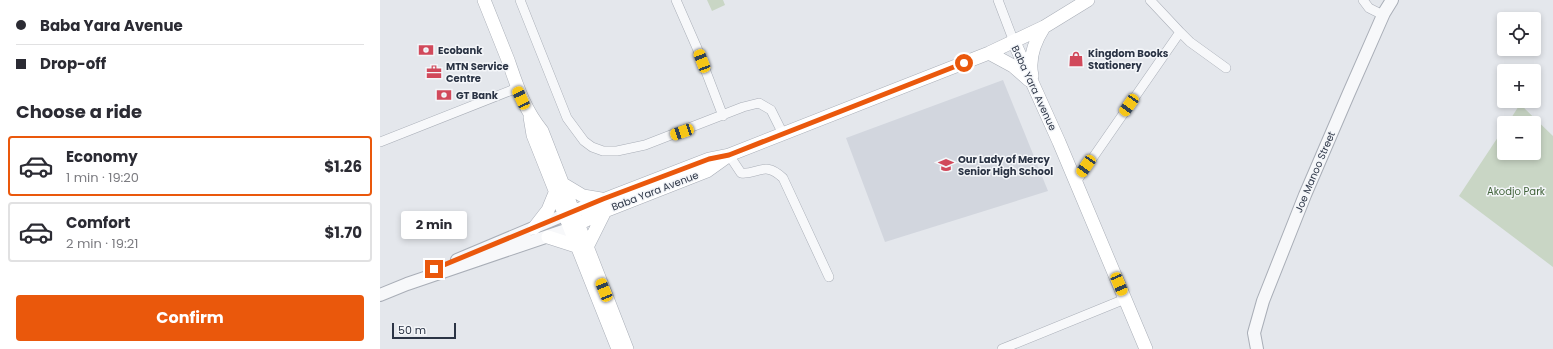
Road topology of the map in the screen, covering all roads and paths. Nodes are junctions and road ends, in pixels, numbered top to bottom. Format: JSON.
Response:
{"nodes":[{"id":1,"x":484,"y":0,"type":"edge"},
{"id":2,"x":520,"y":0,"type":"edge"},
{"id":3,"x":676,"y":0,"type":"edge"},
{"id":4,"x":998,"y":0,"type":"edge"},
{"id":5,"x":1088,"y":0,"type":"edge"},
{"id":6,"x":1150,"y":0,"type":"edge"},
{"id":7,"x":1363,"y":0,"type":"edge"},
{"id":8,"x":1392,"y":0,"type":"edge"},
{"id":9,"x":1383,"y":15,"type":"junction"},
{"id":10,"x":1044,"y":27,"type":"junction"},
{"id":11,"x":1180,"y":32,"type":"junction"},
{"id":12,"x":1014,"y":42,"type":"junction"},
{"id":13,"x":989,"y":52,"type":"junction"},
{"id":14,"x":1226,"y":68,"type":"dead end"},
{"id":15,"x":1034,"y":84,"type":"junction"},
{"id":16,"x":517,"y":88,"type":"junction"},
{"id":17,"x":722,"y":116,"type":"junction"},
{"id":18,"x":782,"y":134,"type":"junction"},
{"id":19,"x":380,"y":142,"type":"edge"},
{"id":20,"x":729,"y":155,"type":"junction"},
{"id":21,"x":1076,"y":182,"type":"junction"},
{"id":22,"x":559,"y":188,"type":"junction"},
{"id":23,"x":604,"y":205,"type":"junction"},
{"id":24,"x":569,"y":213,"type":"junction"},
{"id":25,"x":574,"y":226,"type":"junction"},
{"id":26,"x":534,"y":228,"type":"junction"},
{"id":27,"x":548,"y":237,"type":"junction"},
{"id":28,"x":582,"y":246,"type":"junction"},
{"id":29,"x":829,"y":277,"type":"dead end"},
{"id":30,"x":407,"y":284,"type":"junction"},
{"id":31,"x":380,"y":295,"type":"edge"},
{"id":32,"x":1125,"y":299,"type":"junction"},
{"id":33,"x":618,"y":349,"type":"edge"},
{"id":34,"x":627,"y":349,"type":"edge"},
{"id":35,"x":1002,"y":349,"type":"edge"},
{"id":36,"x":1146,"y":349,"type":"edge"},
{"id":37,"x":1257,"y":349,"type":"edge"}],
"edges":[{"from":1,"to":16,"type":"main road"},
{"from":2,"to":17,"type":"street"},
{"from":3,"to":17,"type":"street"},
{"from":4,"to":12,"type":"street"},
{"from":5,"to":10,"type":"main road"},
{"from":6,"to":11,"type":"street"},
{"from":7,"to":9,"type":"street"},
{"from":8,"to":9,"type":"street","name":"Joe Manoo Street"},
{"from":9,"to":37,"type":"street","name":"Joe Manoo Street"},
{"from":10,"to":12,"type":"main road"},
{"from":10,"to":15,"type":"main road"},
{"from":11,"to":14,"type":"street"},
{"from":11,"to":21,"type":"street"},
{"from":12,"to":13,"type":"main road","name":"Baba Yara Avenue"},
{"from":12,"to":15,"type":"main road","name":"Baba Yara Avenue"},
{"from":13,"to":15,"type":"main road"},
{"from":13,"to":18,"type":"main road","name":"Baba Yara Avenue"},
{"from":15,"to":21,"type":"main road","name":"Baba Yara Avenue"},
{"from":16,"to":19,"type":"street"},
{"from":16,"to":22,"type":"main road"},
{"from":17,"to":18,"type":"street"},
{"from":18,"to":20,"type":"main road","name":"Baba Yara Avenue"},
{"from":20,"to":23,"type":"main road","name":"Baba Yara Avenue"},
{"from":20,"to":29,"type":"street"},
{"from":21,"to":32,"type":"main road","name":"Baba Yara Avenue"},
{"from":22,"to":23,"type":"main road"},
{"from":22,"to":24,"type":"main road"},
{"from":22,"to":26,"type":"main road"},
{"from":23,"to":24,"type":"main road","name":"Baba Yara Avenue"},
{"from":23,"to":25,"type":"main road","name":"Baba Yara Avenue"},
{"from":23,"to":28,"type":"main road"},
{"from":24,"to":25,"type":"main road"},
{"from":24,"to":26,"type":"street"},
{"from":25,"to":27,"type":"street"},
{"from":25,"to":28,"type":"main road"},
{"from":26,"to":30,"type":"street"},
{"from":27,"to":28,"type":"main road"},
{"from":27,"to":30,"type":"street"},
{"from":28,"to":33,"type":"main road"},
{"from":28,"to":34,"type":"main road"},
{"from":30,"to":31,"type":"street"},
{"from":32,"to":35,"type":"street"},
{"from":32,"to":36,"type":"main road","name":"Baba Yara Avenue"}]}
